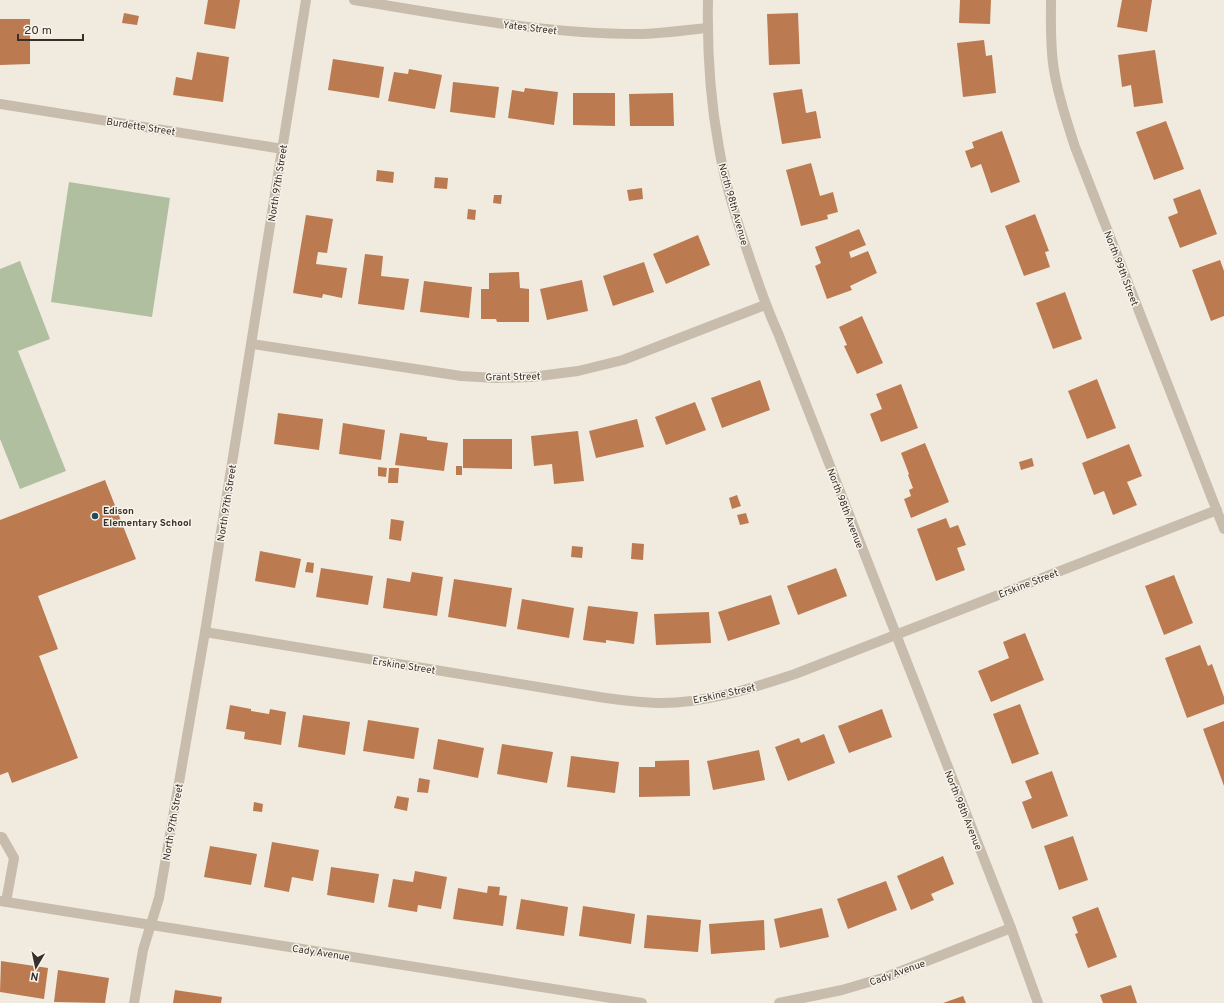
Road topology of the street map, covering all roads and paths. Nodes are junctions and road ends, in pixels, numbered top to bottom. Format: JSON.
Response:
{"nodes":[{"id":1,"x":306,"y":0,"type":"edge"},
{"id":2,"x":354,"y":0,"type":"edge"},
{"id":3,"x":708,"y":0,"type":"edge"},
{"id":4,"x":1051,"y":0,"type":"edge"},
{"id":5,"x":708,"y":28,"type":"junction"},
{"id":6,"x":0,"y":104,"type":"edge"},
{"id":7,"x":283,"y":149,"type":"junction"},
{"id":8,"x":765,"y":305,"type":"junction"},
{"id":9,"x":252,"y":344,"type":"junction"},
{"id":10,"x":1216,"y":510,"type":"junction"},
{"id":11,"x":1224,"y":529,"type":"edge"},
{"id":12,"x":205,"y":632,"type":"junction"},
{"id":13,"x":895,"y":635,"type":"junction"},
{"id":14,"x":0,"y":837,"type":"edge"},
{"id":15,"x":3,"y":902,"type":"edge"},
{"id":16,"x":150,"y":925,"type":"junction"},
{"id":17,"x":1011,"y":928,"type":"junction"},
{"id":18,"x":134,"y":1003,"type":"edge"},
{"id":19,"x":642,"y":1003,"type":"edge"},
{"id":20,"x":779,"y":1003,"type":"edge"},
{"id":21,"x":1038,"y":1003,"type":"edge"}],
"edges":[{"from":1,"to":7,"type":"street","name":"North 97th Street"},
{"from":2,"to":5,"type":"street","name":"Yates Street"},
{"from":3,"to":5,"type":"street","name":"North 98th Avenue"},
{"from":4,"to":10,"type":"street","name":"North 99th Street"},
{"from":5,"to":8,"type":"street","name":"North 98th Avenue"},
{"from":6,"to":7,"type":"street","name":"Burdette Street"},
{"from":7,"to":9,"type":"street","name":"North 97th Street"},
{"from":8,"to":9,"type":"street","name":"Grant Street"},
{"from":8,"to":13,"type":"street","name":"North 98th Avenue"},
{"from":9,"to":12,"type":"street","name":"North 97th Street"},
{"from":10,"to":11,"type":"street","name":"North 99th Street"},
{"from":10,"to":13,"type":"street","name":"Erskine Street"},
{"from":12,"to":13,"type":"street","name":"Erskine Street"},
{"from":12,"to":16,"type":"street","name":"North 97th Street"},
{"from":13,"to":17,"type":"street","name":"North 98th Avenue"},
{"from":14,"to":15,"type":"street"},
{"from":15,"to":16,"type":"street","name":"Cady Avenue"},
{"from":16,"to":18,"type":"street","name":"North 97th Street"},
{"from":16,"to":19,"type":"street","name":"Cady Avenue"},
{"from":17,"to":20,"type":"street","name":"Cady Avenue"},
{"from":17,"to":21,"type":"street","name":"North 98th Avenue"}]}
